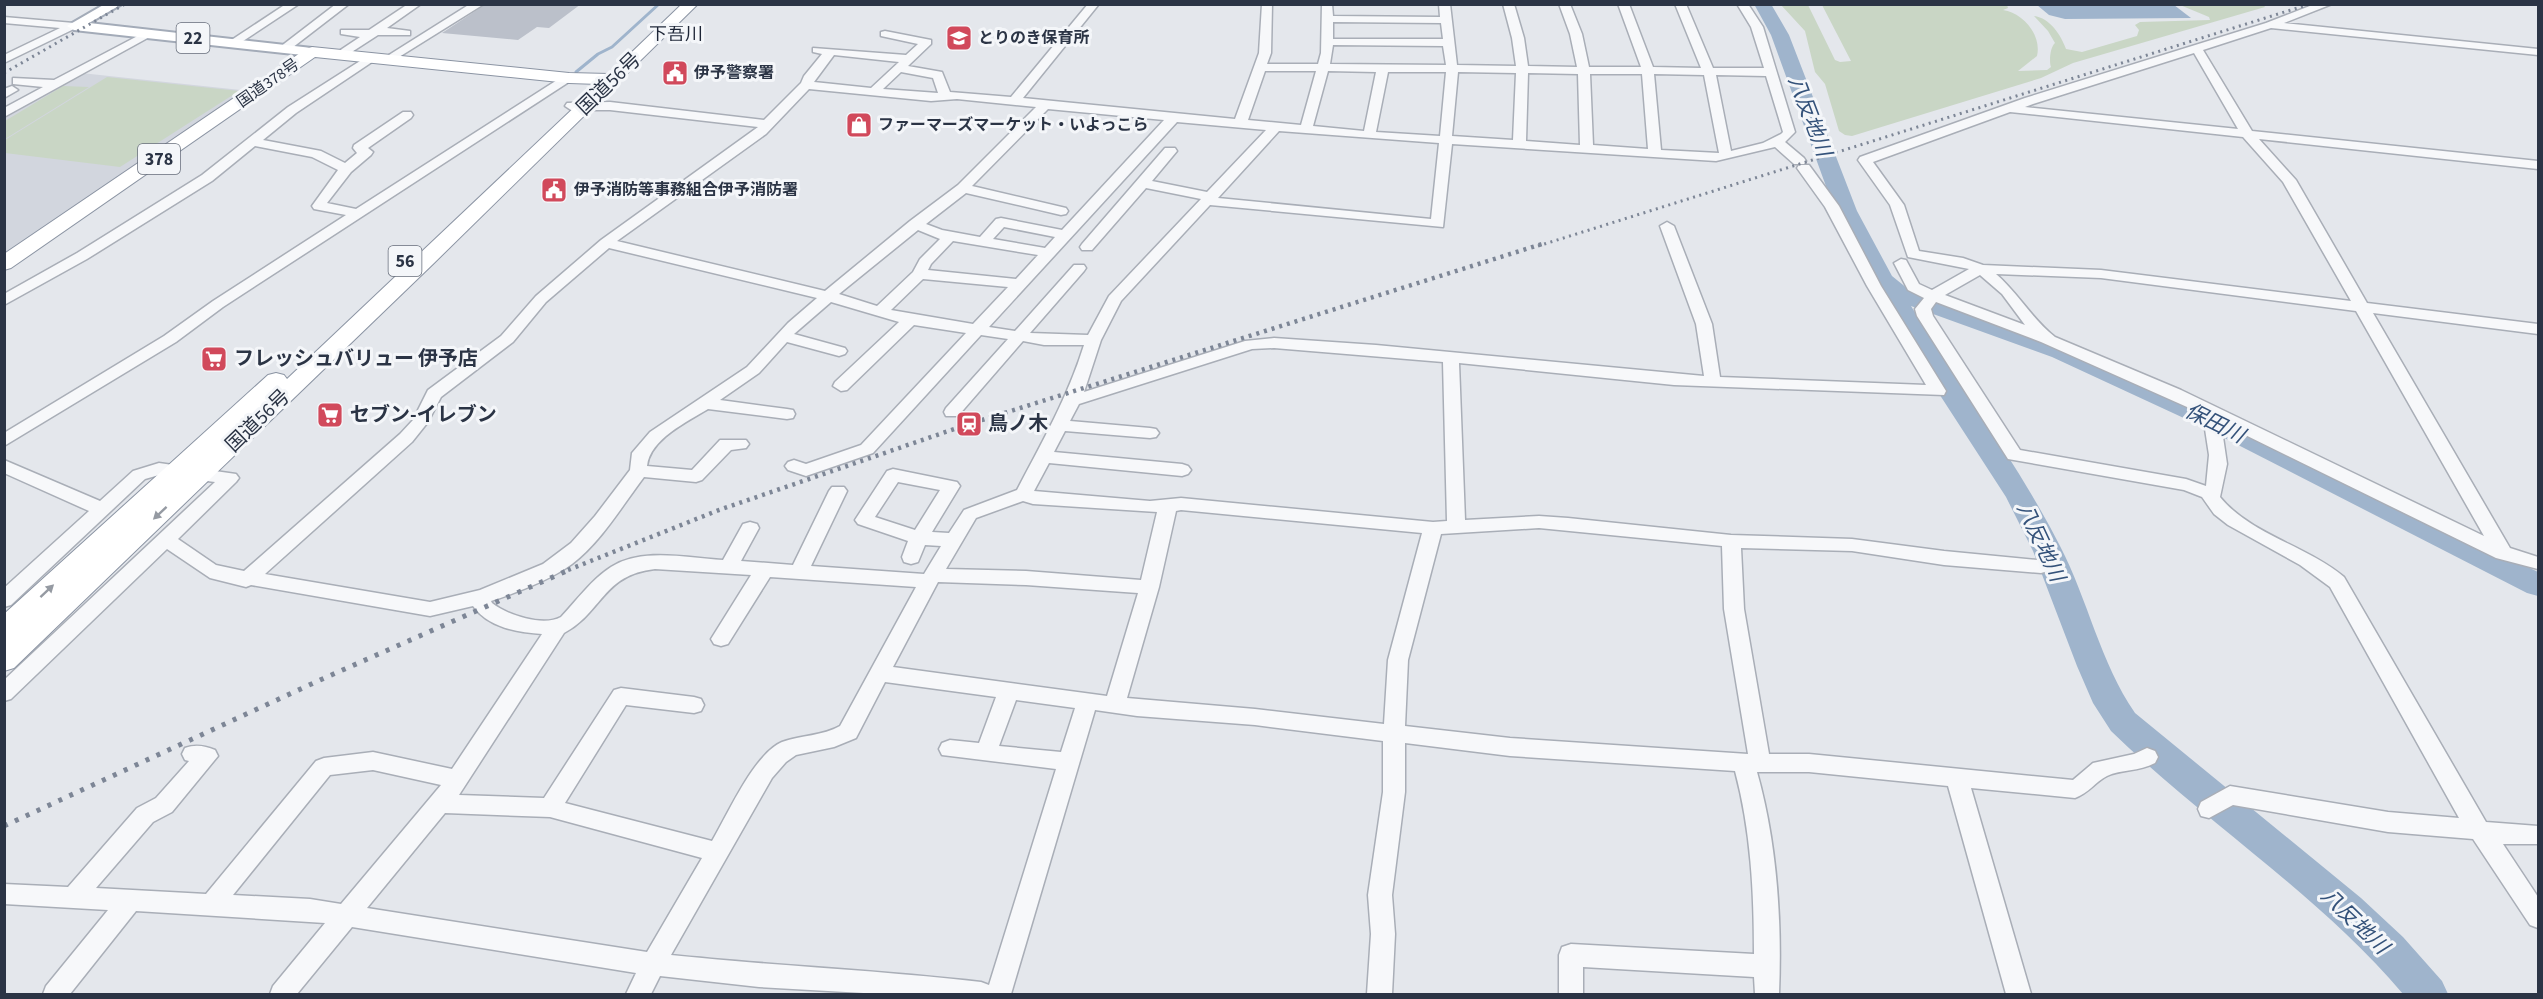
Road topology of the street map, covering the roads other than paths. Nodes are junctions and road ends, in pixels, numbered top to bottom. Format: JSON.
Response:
{"nodes":[{"id":1,"x":116,"y":4,"type":"edge"},
{"id":2,"x":294,"y":4,"type":"edge"},
{"id":3,"x":344,"y":4,"type":"edge"},
{"id":4,"x":416,"y":4,"type":"edge"},
{"id":5,"x":479,"y":4,"type":"edge"},
{"id":6,"x":672,"y":4,"type":"edge"},
{"id":7,"x":691,"y":4,"type":"edge"},
{"id":8,"x":1094,"y":4,"type":"edge"},
{"id":9,"x":1267,"y":4,"type":"edge"},
{"id":10,"x":1327,"y":4,"type":"edge"},
{"id":11,"x":1444,"y":4,"type":"edge"},
{"id":12,"x":1508,"y":4,"type":"edge"},
{"id":13,"x":1564,"y":4,"type":"edge"},
{"id":14,"x":1623,"y":4,"type":"edge"},
{"id":15,"x":1680,"y":4,"type":"edge"},
{"id":16,"x":1742,"y":4,"type":"edge"},
{"id":17,"x":2327,"y":4,"type":"edge"},
{"id":18,"x":372,"y":16,"type":"dead end"},
{"id":19,"x":397,"y":17,"type":"junction"},
{"id":20,"x":1327,"y":19,"type":"junction"},
{"id":21,"x":4,"y":20,"type":"edge"},
{"id":22,"x":1447,"y":20,"type":"junction"},
{"id":23,"x":903,"y":25,"type":"dead end"},
{"id":24,"x":2270,"y":25,"type":"junction"},
{"id":25,"x":74,"y":26,"type":"junction"},
{"id":26,"x":345,"y":32,"type":"dead end"},
{"id":27,"x":374,"y":32,"type":"junction"},
{"id":28,"x":149,"y":33,"type":"junction"},
{"id":29,"x":406,"y":33,"type":"dead end"},
{"id":30,"x":1328,"y":42,"type":"junction"},
{"id":31,"x":233,"y":43,"type":"junction"},
{"id":32,"x":1450,"y":43,"type":"junction"},
{"id":33,"x":2196,"y":47,"type":"junction"},
{"id":34,"x":284,"y":49,"type":"junction"},
{"id":35,"x":817,"y":50,"type":"dead end"},
{"id":36,"x":831,"y":51,"type":"junction"},
{"id":37,"x":312,"y":52,"type":"junction"},
{"id":38,"x":2538,"y":52,"type":"edge"},
{"id":39,"x":340,"y":55,"type":"junction"},
{"id":40,"x":379,"y":59,"type":"junction"},
{"id":41,"x":909,"y":59,"type":"junction"},
{"id":42,"x":4,"y":60,"type":"edge"},
{"id":43,"x":1261,"y":67,"type":"junction"},
{"id":44,"x":899,"y":68,"type":"junction"},
{"id":45,"x":1323,"y":68,"type":"junction"},
{"id":46,"x":1383,"y":69,"type":"junction"},
{"id":47,"x":1452,"y":69,"type":"junction"},
{"id":48,"x":1522,"y":69,"type":"junction"},
{"id":49,"x":1584,"y":70,"type":"junction"},
{"id":50,"x":1648,"y":71,"type":"junction"},
{"id":51,"x":1709,"y":72,"type":"junction"},
{"id":52,"x":1771,"y":72,"type":"junction"},
{"id":53,"x":569,"y":78,"type":"junction"},
{"id":54,"x":604,"y":79,"type":"junction"},
{"id":55,"x":56,"y":84,"type":"junction"},
{"id":56,"x":807,"y":85,"type":"junction"},
{"id":57,"x":10,"y":91,"type":"edge"},
{"id":58,"x":874,"y":91,"type":"junction"},
{"id":59,"x":945,"y":96,"type":"junction"},
{"id":60,"x":27,"y":100,"type":"junction"},
{"id":61,"x":1014,"y":101,"type":"junction"},
{"id":62,"x":1045,"y":105,"type":"junction"},
{"id":63,"x":579,"y":106,"type":"junction"},
{"id":64,"x":2012,"y":109,"type":"junction"},
{"id":65,"x":4,"y":113,"type":"edge"},
{"id":66,"x":407,"y":115,"type":"dead end"},
{"id":67,"x":1173,"y":118,"type":"junction"},
{"id":68,"x":767,"y":124,"type":"junction"},
{"id":69,"x":1240,"y":124,"type":"junction"},
{"id":70,"x":1276,"y":127,"type":"junction"},
{"id":71,"x":1306,"y":129,"type":"junction"},
{"id":72,"x":1369,"y":135,"type":"junction"},
{"id":73,"x":2248,"y":135,"type":"junction"},
{"id":74,"x":1444,"y":141,"type":"junction"},
{"id":75,"x":253,"y":142,"type":"junction"},
{"id":76,"x":1777,"y":142,"type":"junction"},
{"id":77,"x":1519,"y":145,"type":"junction"},
{"id":78,"x":1587,"y":149,"type":"junction"},
{"id":79,"x":1170,"y":151,"type":"dead end"},
{"id":80,"x":1655,"y":154,"type":"junction"},
{"id":81,"x":1726,"y":156,"type":"junction"},
{"id":82,"x":2538,"y":165,"type":"edge"},
{"id":83,"x":346,"y":169,"type":"junction"},
{"id":84,"x":1143,"y":183,"type":"junction"},
{"id":85,"x":963,"y":188,"type":"junction"},
{"id":86,"x":1210,"y":199,"type":"junction"},
{"id":87,"x":1061,"y":211,"type":"dead end"},
{"id":88,"x":360,"y":214,"type":"junction"},
{"id":89,"x":915,"y":224,"type":"junction"},
{"id":90,"x":1667,"y":226,"type":"dead end"},
{"id":91,"x":1066,"y":235,"type":"junction"},
{"id":92,"x":950,"y":236,"type":"junction"},
{"id":93,"x":983,"y":242,"type":"junction"},
{"id":94,"x":606,"y":243,"type":"junction"},
{"id":95,"x":1087,"y":247,"type":"dead end"},
{"id":96,"x":1049,"y":254,"type":"junction"},
{"id":97,"x":1901,"y":263,"type":"dead end"},
{"id":98,"x":4,"y":264,"type":"edge"},
{"id":99,"x":1079,"y":268,"type":"dead end"},
{"id":100,"x":1981,"y":269,"type":"junction"},
{"id":101,"x":919,"y":274,"type":"junction"},
{"id":102,"x":1021,"y":284,"type":"junction"},
{"id":103,"x":1891,"y":286,"type":"junction"},
{"id":104,"x":828,"y":296,"type":"junction"},
{"id":105,"x":1933,"y":296,"type":"junction"},
{"id":106,"x":4,"y":301,"type":"edge"},
{"id":107,"x":2361,"y":306,"type":"junction"},
{"id":108,"x":880,"y":312,"type":"junction"},
{"id":109,"x":911,"y":319,"type":"junction"},
{"id":110,"x":2538,"y":328,"type":"edge"},
{"id":111,"x":980,"y":329,"type":"junction"},
{"id":112,"x":783,"y":336,"type":"junction"},
{"id":113,"x":1021,"y":336,"type":"junction"},
{"id":114,"x":1093,"y":340,"type":"junction"},
{"id":115,"x":2049,"y":340,"type":"junction"},
{"id":116,"x":839,"y":351,"type":"dead end"},
{"id":117,"x":1451,"y":358,"type":"junction"},
{"id":118,"x":1713,"y":382,"type":"junction"},
{"id":119,"x":841,"y":386,"type":"dead end"},
{"id":120,"x":1072,"y":400,"type":"junction"},
{"id":121,"x":704,"y":403,"type":"junction"},
{"id":122,"x":952,"y":412,"type":"dead end"},
{"id":123,"x":787,"y":414,"type":"dead end"},
{"id":124,"x":2221,"y":422,"type":"junction"},
{"id":125,"x":1059,"y":425,"type":"junction"},
{"id":126,"x":1150,"y":433,"type":"dead end"},
{"id":127,"x":4,"y":441,"type":"edge"},
{"id":128,"x":740,"y":444,"type":"dead end"},
{"id":129,"x":1043,"y":457,"type":"junction"},
{"id":130,"x":4,"y":466,"type":"edge"},
{"id":131,"x":794,"y":466,"type":"dead end"},
{"id":132,"x":1182,"y":470,"type":"dead end"},
{"id":133,"x":639,"y":471,"type":"junction"},
{"id":134,"x":190,"y":472,"type":"junction"},
{"id":135,"x":838,"y":491,"type":"dead end"},
{"id":136,"x":1024,"y":494,"type":"junction"},
{"id":137,"x":2213,"y":494,"type":"junction"},
{"id":138,"x":1168,"y":506,"type":"junction"},
{"id":139,"x":102,"y":509,"type":"junction"},
{"id":140,"x":1456,"y":527,"type":"junction"},
{"id":141,"x":750,"y":528,"type":"dead end"},
{"id":142,"x":1433,"y":528,"type":"junction"},
{"id":143,"x":919,"y":538,"type":"junction"},
{"id":144,"x":166,"y":540,"type":"junction"},
{"id":145,"x":952,"y":540,"type":"junction"},
{"id":146,"x":1731,"y":541,"type":"junction"},
{"id":147,"x":2484,"y":553,"type":"junction"},
{"id":148,"x":911,"y":557,"type":"dead end"},
{"id":149,"x":2538,"y":563,"type":"edge"},
{"id":150,"x":2041,"y":566,"type":"dead end"},
{"id":151,"x":728,"y":567,"type":"junction"},
{"id":152,"x":765,"y":570,"type":"junction"},
{"id":153,"x":799,"y":572,"type":"junction"},
{"id":154,"x":932,"y":578,"type":"junction"},
{"id":155,"x":246,"y":580,"type":"junction"},
{"id":156,"x":1149,"y":587,"type":"junction"},
{"id":157,"x":478,"y":598,"type":"junction"},
{"id":158,"x":4,"y":600,"type":"edge"},
{"id":159,"x":557,"y":628,"type":"junction"},
{"id":160,"x":4,"y":631,"type":"edge"},
{"id":161,"x":721,"y":639,"type":"dead end"},
{"id":162,"x":4,"y":660,"type":"edge"},
{"id":163,"x":880,"y":673,"type":"junction"},
{"id":164,"x":1010,"y":690,"type":"junction"},
{"id":165,"x":4,"y":693,"type":"edge"},
{"id":166,"x":1087,"y":701,"type":"junction"},
{"id":167,"x":1115,"y":704,"type":"junction"},
{"id":168,"x":694,"y":705,"type":"dead end"},
{"id":169,"x":1394,"y":733,"type":"junction"},
{"id":170,"x":950,"y":749,"type":"dead end"},
{"id":171,"x":986,"y":753,"type":"junction"},
{"id":172,"x":193,"y":754,"type":"dead end"},
{"id":173,"x":2147,"y":757,"type":"dead end"},
{"id":174,"x":1069,"y":762,"type":"junction"},
{"id":175,"x":1752,"y":763,"type":"junction"},
{"id":176,"x":1957,"y":777,"type":"junction"},
{"id":177,"x":458,"y":779,"type":"junction"},
{"id":178,"x":439,"y":803,"type":"junction"},
{"id":179,"x":2216,"y":804,"type":"dead end"},
{"id":180,"x":550,"y":808,"type":"junction"},
{"id":181,"x":2480,"y":831,"type":"junction"},
{"id":182,"x":2538,"y":835,"type":"edge"},
{"id":183,"x":718,"y":852,"type":"junction"},
{"id":184,"x":4,"y":894,"type":"edge"},
{"id":185,"x":73,"y":898,"type":"junction"},
{"id":186,"x":130,"y":901,"type":"junction"},
{"id":187,"x":211,"y":905,"type":"junction"},
{"id":188,"x":346,"y":915,"type":"junction"},
{"id":189,"x":2538,"y":918,"type":"edge"},
{"id":190,"x":653,"y":964,"type":"junction"},
{"id":191,"x":1766,"y":966,"type":"junction"},
{"id":192,"x":55,"y":994,"type":"edge"},
{"id":193,"x":282,"y":994,"type":"edge"},
{"id":194,"x":638,"y":994,"type":"edge"},
{"id":195,"x":981,"y":994,"type":"edge"},
{"id":196,"x":999,"y":994,"type":"edge"},
{"id":197,"x":1379,"y":994,"type":"edge"},
{"id":198,"x":1570,"y":994,"type":"edge"},
{"id":199,"x":1767,"y":994,"type":"edge"},
{"id":200,"x":2019,"y":994,"type":"edge"}],
"edges":[{"from":1,"to":25,"type":"main road"},
{"from":2,"to":31,"type":"street"},
{"from":3,"to":34,"type":"street"},
{"from":4,"to":19,"type":"street"},
{"from":5,"to":40,"type":"street"},
{"from":6,"to":54,"type":"highway","name":"国道56号","number":"56"},
{"from":7,"to":54,"type":"highway","name":"国道56号","number":"56"},
{"from":8,"to":61,"type":"street"},
{"from":9,"to":43,"type":"street"},
{"from":10,"to":20,"type":"street"},
{"from":11,"to":22,"type":"street"},
{"from":12,"to":48,"type":"street"},
{"from":13,"to":49,"type":"street"},
{"from":14,"to":50,"type":"street"},
{"from":15,"to":51,"type":"street"},
{"from":16,"to":52,"type":"street"},
{"from":17,"to":24,"type":"street"},
{"from":18,"to":19,"type":"street"},
{"from":19,"to":27,"type":"street"},
{"from":20,"to":22,"type":"street"},
{"from":20,"to":30,"type":"street"},
{"from":21,"to":25,"type":"street"},
{"from":22,"to":32,"type":"street"},
{"from":23,"to":41,"type":"street"},
{"from":24,"to":33,"type":"street"},
{"from":24,"to":38,"type":"street"},
{"from":25,"to":28,"type":"main road","number":"22"},
{"from":25,"to":42,"type":"street"},
{"from":26,"to":27,"type":"street"},
{"from":27,"to":29,"type":"street"},
{"from":27,"to":39,"type":"street"},
{"from":28,"to":31,"type":"main road","number":"22"},
{"from":28,"to":55,"type":"street"},
{"from":30,"to":32,"type":"street"},
{"from":30,"to":45,"type":"street"},
{"from":31,"to":34,"type":"main road","number":"22"},
{"from":32,"to":47,"type":"street"},
{"from":33,"to":64,"type":"street"},
{"from":33,"to":73,"type":"street"},
{"from":34,"to":37,"type":"main road","number":"22"},
{"from":35,"to":36,"type":"street"},
{"from":36,"to":41,"type":"street"},
{"from":36,"to":56,"type":"street"},
{"from":37,"to":39,"type":"highway","name":"国道378号"},
{"from":37,"to":98,"type":"highway","name":"国道378号","number":"378"},
{"from":39,"to":40,"type":"highway","name":"国道378号"},
{"from":40,"to":53,"type":"highway","name":"国道378号"},
{"from":40,"to":75,"type":"street"},
{"from":41,"to":44,"type":"street"},
{"from":43,"to":45,"type":"street"},
{"from":43,"to":69,"type":"street"},
{"from":44,"to":58,"type":"street"},
{"from":44,"to":59,"type":"street"},
{"from":45,"to":46,"type":"street"},
{"from":45,"to":71,"type":"street"},
{"from":46,"to":47,"type":"street"},
{"from":46,"to":72,"type":"street"},
{"from":47,"to":48,"type":"street"},
{"from":47,"to":74,"type":"street"},
{"from":48,"to":49,"type":"street"},
{"from":48,"to":77,"type":"street"},
{"from":49,"to":50,"type":"street"},
{"from":49,"to":78,"type":"street"},
{"from":50,"to":51,"type":"street"},
{"from":50,"to":80,"type":"street"},
{"from":51,"to":52,"type":"street"},
{"from":51,"to":81,"type":"street"},
{"from":52,"to":76,"type":"street"},
{"from":53,"to":54,"type":"highway","name":"国道378号"},
{"from":53,"to":88,"type":"street"},
{"from":54,"to":63,"type":"highway","name":"国道56号","number":"56"},
{"from":55,"to":57,"type":"street"},
{"from":55,"to":60,"type":"street"},
{"from":56,"to":58,"type":"street"},
{"from":56,"to":68,"type":"street"},
{"from":57,"to":60,"type":"street"},
{"from":58,"to":59,"type":"street"},
{"from":59,"to":61,"type":"street"},
{"from":60,"to":65,"type":"street"},
{"from":61,"to":62,"type":"street"},
{"from":62,"to":67,"type":"street"},
{"from":62,"to":85,"type":"street"},
{"from":63,"to":68,"type":"street"},
{"from":63,"to":134,"type":"highway","name":"国道56号","number":"56"},
{"from":64,"to":73,"type":"street"},
{"from":64,"to":100,"type":"street"},
{"from":66,"to":83,"type":"street"},
{"from":67,"to":69,"type":"street"},
{"from":67,"to":91,"type":"street"},
{"from":68,"to":94,"type":"street"},
{"from":69,"to":70,"type":"street"},
{"from":70,"to":71,"type":"street"},
{"from":70,"to":86,"type":"street"},
{"from":71,"to":72,"type":"street"},
{"from":72,"to":74,"type":"street"},
{"from":73,"to":82,"type":"street"},
{"from":73,"to":107,"type":"street"},
{"from":74,"to":77,"type":"street"},
{"from":74,"to":86,"type":"street"},
{"from":75,"to":83,"type":"street"},
{"from":75,"to":106,"type":"street"},
{"from":76,"to":81,"type":"street"},
{"from":76,"to":103,"type":"street"},
{"from":77,"to":78,"type":"street"},
{"from":78,"to":80,"type":"street"},
{"from":79,"to":84,"type":"street"},
{"from":80,"to":81,"type":"street"},
{"from":83,"to":88,"type":"street"},
{"from":84,"to":86,"type":"street"},
{"from":84,"to":95,"type":"street"},
{"from":85,"to":87,"type":"street"},
{"from":85,"to":89,"type":"street"},
{"from":86,"to":114,"type":"street"},
{"from":88,"to":127,"type":"street"},
{"from":89,"to":92,"type":"street"},
{"from":89,"to":104,"type":"street"},
{"from":90,"to":118,"type":"street"},
{"from":91,"to":93,"type":"street"},
{"from":91,"to":96,"type":"street"},
{"from":92,"to":93,"type":"street"},
{"from":92,"to":101,"type":"street"},
{"from":93,"to":96,"type":"street"},
{"from":94,"to":104,"type":"street"},
{"from":94,"to":155,"type":"street"},
{"from":96,"to":102,"type":"street"},
{"from":97,"to":103,"type":"street"},
{"from":99,"to":113,"type":"street"},
{"from":100,"to":105,"type":"street"},
{"from":100,"to":107,"type":"street"},
{"from":100,"to":115,"type":"street"},
{"from":101,"to":102,"type":"street"},
{"from":101,"to":108,"type":"street"},
{"from":102,"to":111,"type":"street"},
{"from":103,"to":105,"type":"street"},
{"from":103,"to":118,"type":"street"},
{"from":104,"to":108,"type":"street"},
{"from":104,"to":112,"type":"street"},
{"from":105,"to":115,"type":"street"},
{"from":105,"to":137,"type":"street"},
{"from":107,"to":110,"type":"street"},
{"from":107,"to":147,"type":"street"},
{"from":108,"to":109,"type":"street"},
{"from":109,"to":111,"type":"street"},
{"from":109,"to":119,"type":"street"},
{"from":111,"to":113,"type":"street"},
{"from":111,"to":131,"type":"street"},
{"from":112,"to":116,"type":"street"},
{"from":112,"to":121,"type":"street"},
{"from":113,"to":114,"type":"street"},
{"from":113,"to":122,"type":"street"},
{"from":114,"to":120,"type":"street"},
{"from":115,"to":124,"type":"street"},
{"from":117,"to":118,"type":"street"},
{"from":117,"to":120,"type":"street"},
{"from":117,"to":140,"type":"street"},
{"from":120,"to":125,"type":"street"},
{"from":121,"to":123,"type":"street"},
{"from":121,"to":133,"type":"street"},
{"from":124,"to":137,"type":"street"},
{"from":124,"to":147,"type":"street"},
{"from":125,"to":126,"type":"street"},
{"from":125,"to":129,"type":"street"},
{"from":128,"to":133,"type":"street"},
{"from":129,"to":132,"type":"street"},
{"from":129,"to":136,"type":"street"},
{"from":130,"to":139,"type":"street"},
{"from":133,"to":157,"type":"street"},
{"from":134,"to":139,"type":"street"},
{"from":134,"to":144,"type":"street"},
{"from":160,"to":134,"type":"highway","name":"国道56号","number":"56","one_way":true},
{"from":134,"to":162,"type":"highway","name":"国道56号","number":"56","one_way":true},
{"from":135,"to":153,"type":"street"},
{"from":136,"to":138,"type":"street"},
{"from":136,"to":145,"type":"street"},
{"from":137,"to":181,"type":"street"},
{"from":138,"to":142,"type":"street"},
{"from":138,"to":156,"type":"street"},
{"from":139,"to":158,"type":"street"},
{"from":140,"to":142,"type":"street"},
{"from":140,"to":146,"type":"street"},
{"from":141,"to":151,"type":"street"},
{"from":142,"to":169,"type":"street"},
{"from":143,"to":143,"type":"street"},
{"from":143,"to":145,"type":"street"},
{"from":143,"to":148,"type":"street"},
{"from":144,"to":155,"type":"street"},
{"from":144,"to":165,"type":"street"},
{"from":145,"to":154,"type":"street"},
{"from":146,"to":150,"type":"street"},
{"from":146,"to":175,"type":"street"},
{"from":147,"to":149,"type":"street"},
{"from":151,"to":152,"type":"street"},
{"from":151,"to":159,"type":"street"},
{"from":152,"to":153,"type":"street"},
{"from":152,"to":161,"type":"street"},
{"from":153,"to":154,"type":"street"},
{"from":154,"to":156,"type":"street"},
{"from":154,"to":163,"type":"street"},
{"from":155,"to":157,"type":"street"},
{"from":156,"to":167,"type":"street"},
{"from":157,"to":159,"type":"street"},
{"from":159,"to":177,"type":"street"},
{"from":163,"to":164,"type":"street"},
{"from":163,"to":183,"type":"street"},
{"from":164,"to":166,"type":"street"},
{"from":164,"to":171,"type":"street"},
{"from":166,"to":167,"type":"street"},
{"from":166,"to":174,"type":"street"},
{"from":167,"to":169,"type":"street"},
{"from":168,"to":180,"type":"street"},
{"from":169,"to":175,"type":"street"},
{"from":169,"to":197,"type":"street"},
{"from":170,"to":171,"type":"street"},
{"from":171,"to":174,"type":"street"},
{"from":172,"to":185,"type":"street"},
{"from":173,"to":176,"type":"street"},
{"from":174,"to":196,"type":"street"},
{"from":175,"to":176,"type":"street"},
{"from":175,"to":191,"type":"street"},
{"from":176,"to":200,"type":"street"},
{"from":177,"to":178,"type":"street"},
{"from":177,"to":187,"type":"street"},
{"from":178,"to":180,"type":"street"},
{"from":178,"to":188,"type":"street"},
{"from":179,"to":181,"type":"street"},
{"from":180,"to":183,"type":"street"},
{"from":181,"to":182,"type":"street"},
{"from":181,"to":189,"type":"street"},
{"from":183,"to":190,"type":"street"},
{"from":184,"to":185,"type":"street"},
{"from":185,"to":186,"type":"street"},
{"from":186,"to":187,"type":"street"},
{"from":186,"to":192,"type":"street"},
{"from":187,"to":188,"type":"street"},
{"from":188,"to":190,"type":"street"},
{"from":188,"to":193,"type":"street"},
{"from":190,"to":194,"type":"street"},
{"from":190,"to":195,"type":"street"},
{"from":191,"to":198,"type":"street"},
{"from":191,"to":199,"type":"street"}]}
